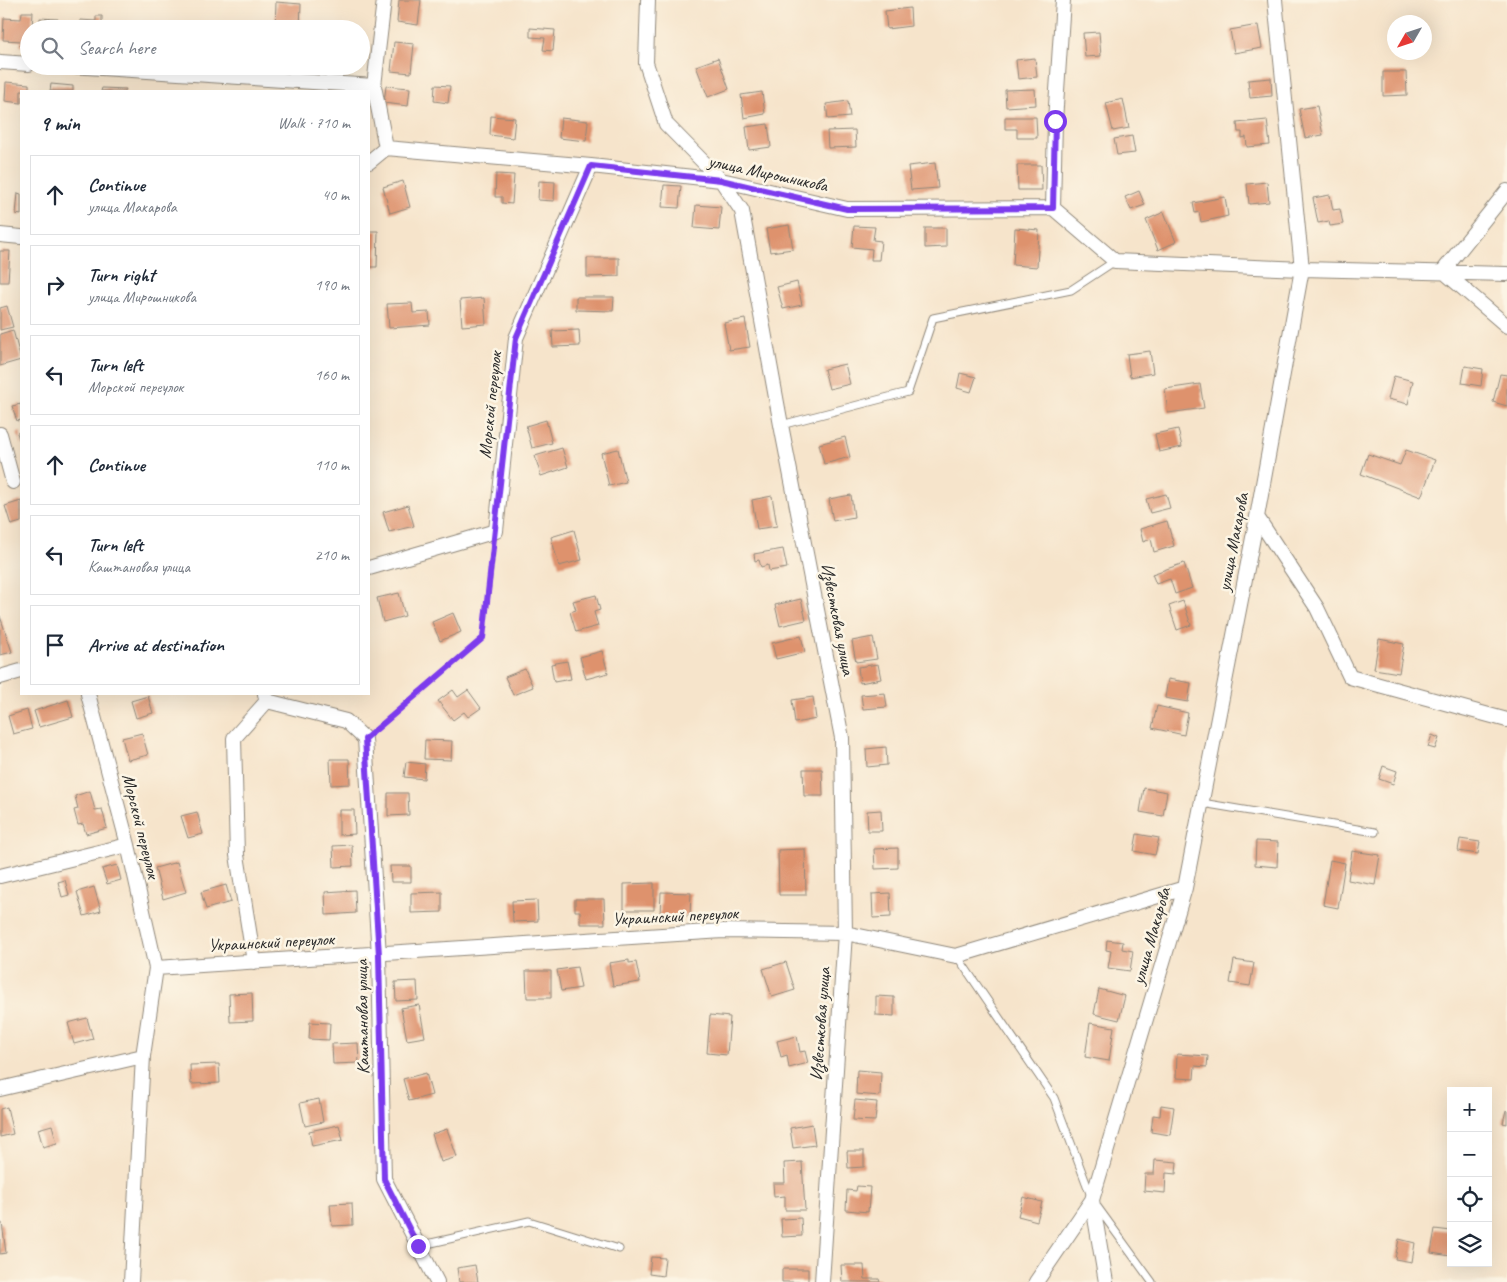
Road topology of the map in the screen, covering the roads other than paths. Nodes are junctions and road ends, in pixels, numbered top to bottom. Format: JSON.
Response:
{"nodes":[{"id":1,"x":384,"y":0,"type":"edge"},
{"id":2,"x":648,"y":0,"type":"edge"},
{"id":3,"x":1063,"y":0,"type":"edge"},
{"id":4,"x":1275,"y":0,"type":"edge"},
{"id":5,"x":0,"y":62,"type":"edge"},
{"id":6,"x":20,"y":63,"type":"edge"},
{"id":7,"x":207,"y":75,"type":"edge"},
{"id":8,"x":374,"y":86,"type":"junction"},
{"id":9,"x":386,"y":148,"type":"junction"},
{"id":10,"x":370,"y":161,"type":"edge"},
{"id":11,"x":591,"y":166,"type":"junction"},
{"id":12,"x":721,"y":180,"type":"junction"},
{"id":13,"x":1507,"y":191,"type":"edge"},
{"id":14,"x":1053,"y":208,"type":"junction"},
{"id":15,"x":0,"y":235,"type":"edge"},
{"id":16,"x":20,"y":237,"type":"edge"},
{"id":17,"x":1115,"y":261,"type":"junction"},
{"id":18,"x":1302,"y":269,"type":"junction"},
{"id":19,"x":1443,"y":271,"type":"junction"},
{"id":20,"x":1507,"y":274,"type":"edge"},
{"id":21,"x":1507,"y":326,"type":"edge"},
{"id":22,"x":781,"y":425,"type":"junction"},
{"id":23,"x":0,"y":434,"type":"edge"},
{"id":24,"x":11,"y":483,"type":"edge"},
{"id":25,"x":1257,"y":517,"type":"junction"},
{"id":26,"x":370,"y":568,"type":"edge"},
{"id":27,"x":20,"y":671,"type":"edge"},
{"id":28,"x":0,"y":677,"type":"edge"},
{"id":29,"x":88,"y":695,"type":"edge"},
{"id":30,"x":266,"y":697,"type":"edge"},
{"id":31,"x":1507,"y":720,"type":"edge"},
{"id":32,"x":1202,"y":803,"type":"junction"},
{"id":33,"x":1375,"y":832,"type":"dead end"},
{"id":34,"x":128,"y":845,"type":"junction"},
{"id":35,"x":0,"y":876,"type":"edge"},
{"id":36,"x":1185,"y":888,"type":"junction"},
{"id":37,"x":845,"y":932,"type":"junction"},
{"id":38,"x":379,"y":955,"type":"junction"},
{"id":39,"x":956,"y":956,"type":"junction"},
{"id":40,"x":254,"y":962,"type":"junction"},
{"id":41,"x":156,"y":968,"type":"junction"},
{"id":42,"x":143,"y":1056,"type":"junction"},
{"id":43,"x":0,"y":1090,"type":"edge"},
{"id":44,"x":1092,"y":1200,"type":"junction"},
{"id":45,"x":418,"y":1246,"type":"junction"},
{"id":46,"x":619,"y":1249,"type":"dead end"},
{"id":47,"x":131,"y":1282,"type":"edge"},
{"id":48,"x":437,"y":1282,"type":"edge"},
{"id":49,"x":822,"y":1282,"type":"edge"},
{"id":50,"x":1036,"y":1282,"type":"edge"},
{"id":51,"x":1106,"y":1282,"type":"edge"},
{"id":52,"x":1152,"y":1282,"type":"edge"}],
"edges":[{"from":1,"to":8,"type":"street"},
{"from":2,"to":12,"type":"street","name":"Известковая улица"},
{"from":3,"to":14,"type":"street"},
{"from":4,"to":18,"type":"street","name":"улица Макарова"},
{"from":5,"to":6,"type":"street"},
{"from":7,"to":8,"type":"street"},
{"from":8,"to":9,"type":"street"},
{"from":9,"to":10,"type":"street"},
{"from":9,"to":11,"type":"street","name":"улица Мирошникова"},
{"from":11,"to":12,"type":"street","name":"улица Мирошникова"},
{"from":11,"to":26,"type":"street","name":"Морской переулок"},
{"from":12,"to":14,"type":"street","name":"улица Мирошникова"},
{"from":12,"to":22,"type":"street","name":"Известковая улица"},
{"from":13,"to":19,"type":"street"},
{"from":14,"to":17,"type":"street"},
{"from":15,"to":16,"type":"street"},
{"from":17,"to":18,"type":"street"},
{"from":17,"to":22,"type":"lane"},
{"from":18,"to":19,"type":"street"},
{"from":18,"to":25,"type":"street","name":"улица Макарова"},
{"from":19,"to":20,"type":"street"},
{"from":19,"to":21,"type":"street"},
{"from":22,"to":37,"type":"street","name":"Известковая улица"},
{"from":23,"to":24,"type":"street"},
{"from":25,"to":31,"type":"street"},
{"from":25,"to":32,"type":"street","name":"улица Макарова"},
{"from":27,"to":28,"type":"street"},
{"from":29,"to":34,"type":"street","name":"Морской переулок"},
{"from":30,"to":38,"type":"street","name":"Каштановая улица"},
{"from":30,"to":40,"type":"street"},
{"from":32,"to":33,"type":"lane"},
{"from":32,"to":36,"type":"street","name":"улица Макарова"},
{"from":34,"to":35,"type":"street"},
{"from":34,"to":41,"type":"street","name":"Морской переулок"},
{"from":36,"to":39,"type":"street","name":"Украинский переулок"},
{"from":36,"to":44,"type":"street","name":"улица Макарова"},
{"from":37,"to":38,"type":"street","name":"Украинский переулок"},
{"from":37,"to":39,"type":"street","name":"Украинский переулок"},
{"from":37,"to":49,"type":"street","name":"Известковая улица"},
{"from":38,"to":40,"type":"street","name":"Украинский переулок"},
{"from":38,"to":45,"type":"street","name":"Каштановая улица"},
{"from":39,"to":44,"type":"lane"},
{"from":40,"to":41,"type":"street","name":"Украинский переулок"},
{"from":41,"to":42,"type":"street"},
{"from":42,"to":43,"type":"street"},
{"from":42,"to":47,"type":"street"},
{"from":44,"to":50,"type":"street"},
{"from":44,"to":51,"type":"street","name":"улица Макарова"},
{"from":44,"to":52,"type":"lane"},
{"from":45,"to":46,"type":"lane"},
{"from":45,"to":48,"type":"street","name":"Каштановая улица"}]}
